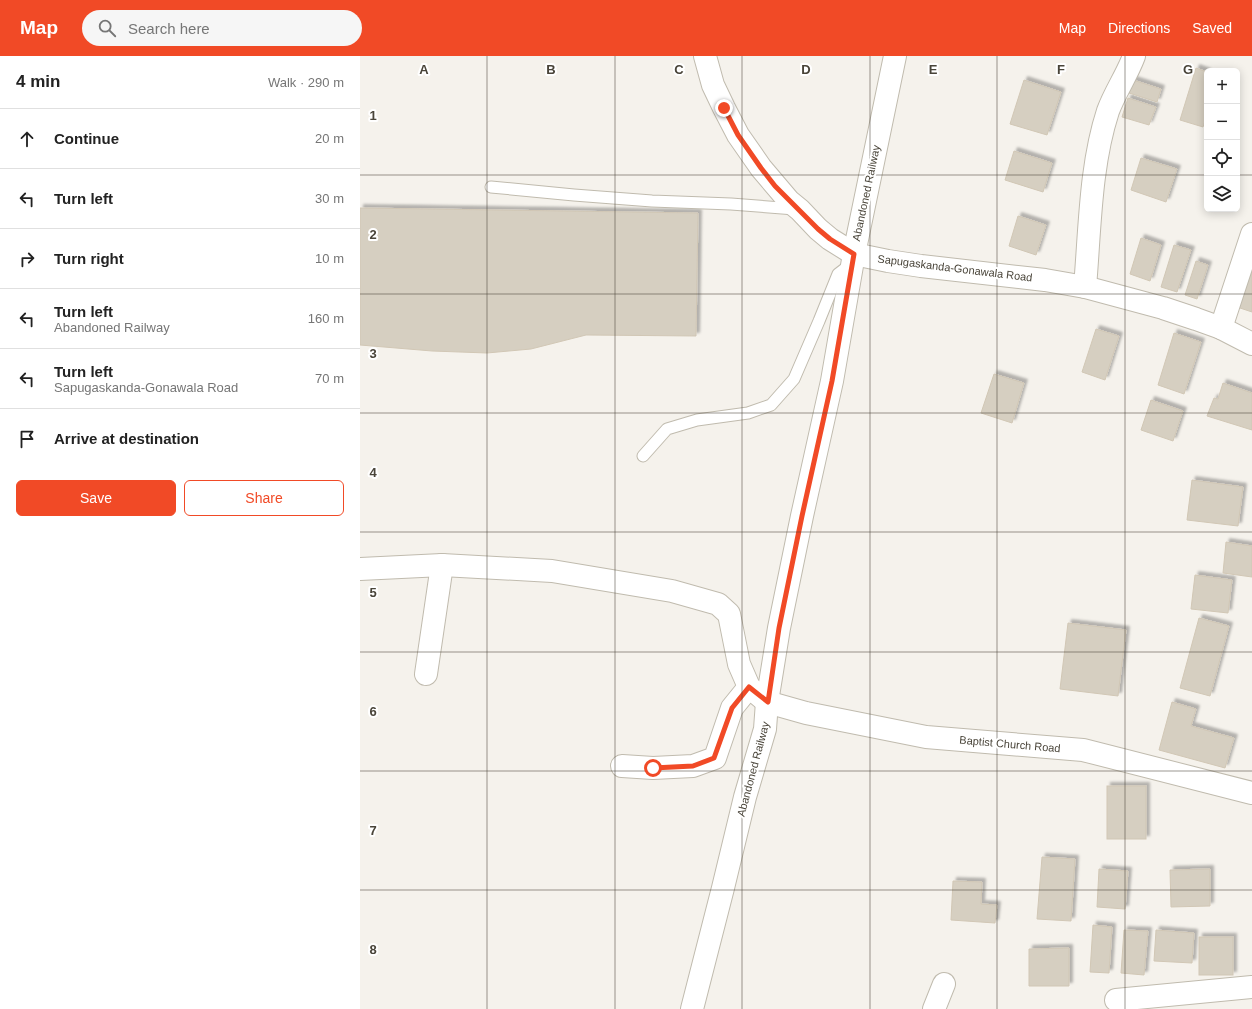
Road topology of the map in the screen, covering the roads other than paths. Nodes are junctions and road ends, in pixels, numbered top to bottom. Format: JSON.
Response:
{"nodes":[{"id":1,"x":705,"y":56,"type":"edge"},
{"id":2,"x":895,"y":56,"type":"edge"},
{"id":3,"x":1134,"y":56,"type":"edge"},
{"id":4,"x":491,"y":187,"type":"dead end"},
{"id":5,"x":800,"y":210,"type":"junction"},
{"id":6,"x":1252,"y":234,"type":"edge"},
{"id":7,"x":853,"y":258,"type":"junction"},
{"id":8,"x":1085,"y":287,"type":"junction"},
{"id":9,"x":1221,"y":328,"type":"junction"},
{"id":10,"x":1252,"y":344,"type":"edge"},
{"id":11,"x":643,"y":456,"type":"dead end"},
{"id":12,"x":442,"y":565,"type":"junction"},
{"id":13,"x":360,"y":569,"type":"edge"},
{"id":14,"x":426,"y":674,"type":"dead end"},
{"id":15,"x":749,"y":687,"type":"junction"},
{"id":16,"x":768,"y":702,"type":"junction"},
{"id":17,"x":622,"y":766,"type":"dead end"},
{"id":18,"x":1252,"y":792,"type":"edge"},
{"id":19,"x":944,"y":984,"type":"dead end"},
{"id":20,"x":1252,"y":987,"type":"edge"},
{"id":21,"x":1116,"y":1000,"type":"dead end"},
{"id":22,"x":692,"y":1009,"type":"edge"},
{"id":23,"x":934,"y":1009,"type":"edge"}],
"edges":[{"from":1,"to":5,"type":"street","name":"Sapugaskanda-Gonawala Road"},
{"from":2,"to":7,"type":"street","name":"Abandoned Railway"},
{"from":3,"to":8,"type":"street"},
{"from":4,"to":5,"type":"lane"},
{"from":5,"to":7,"type":"street","name":"Sapugaskanda-Gonawala Road"},
{"from":6,"to":9,"type":"street"},
{"from":7,"to":8,"type":"street","name":"Sapugaskanda-Gonawala Road"},
{"from":7,"to":11,"type":"lane"},
{"from":7,"to":16,"type":"street","name":"Abandoned Railway"},
{"from":8,"to":9,"type":"street","name":"Sapugaskanda-Gonawala Road"},
{"from":9,"to":10,"type":"street","name":"Sapugaskanda-Gonawala Road"},
{"from":12,"to":13,"type":"street"},
{"from":12,"to":14,"type":"street"},
{"from":12,"to":15,"type":"street"},
{"from":15,"to":16,"type":"street"},
{"from":15,"to":17,"type":"street"},
{"from":16,"to":18,"type":"street","name":"Baptist Church Road"},
{"from":16,"to":22,"type":"street","name":"Abandoned Railway"},
{"from":19,"to":23,"type":"street"},
{"from":20,"to":21,"type":"street"}]}
